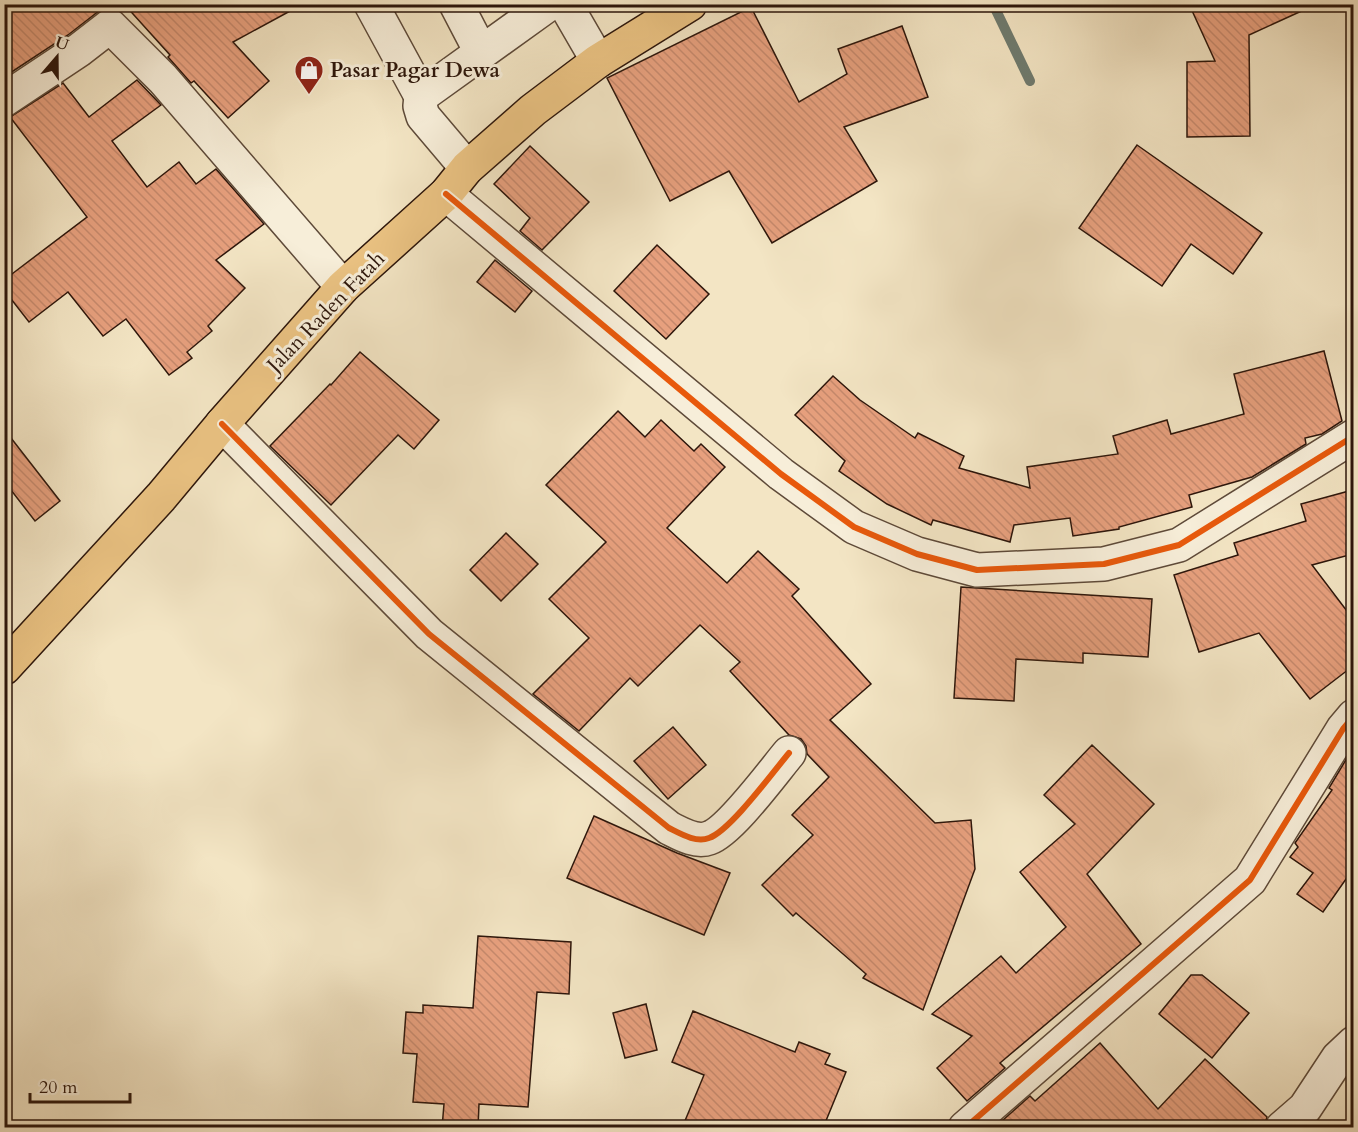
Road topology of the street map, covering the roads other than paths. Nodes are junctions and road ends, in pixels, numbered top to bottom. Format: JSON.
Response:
{"nodes":[{"id":1,"x":371,"y":4,"type":"edge"},
{"id":2,"x":456,"y":4,"type":"edge"},
{"id":3,"x":549,"y":4,"type":"edge"},
{"id":4,"x":565,"y":4,"type":"edge"},
{"id":5,"x":690,"y":4,"type":"edge"},
{"id":6,"x":104,"y":15,"type":"edge"},
{"id":7,"x":481,"y":52,"type":"junction"},
{"id":8,"x":598,"y":61,"type":"junction"},
{"id":9,"x":421,"y":96,"type":"junction"},
{"id":10,"x":4,"y":100,"type":"edge"},
{"id":11,"x":467,"y":168,"type":"junction"},
{"id":12,"x":446,"y":194,"type":"junction"},
{"id":13,"x":343,"y":287,"type":"junction"},
{"id":14,"x":222,"y":424,"type":"junction"},
{"id":15,"x":1353,"y":436,"type":"edge"},
{"id":16,"x":4,"y":668,"type":"edge"},
{"id":17,"x":1353,"y":716,"type":"edge"},
{"id":18,"x":789,"y":753,"type":"dead end"},
{"id":19,"x":1353,"y":1043,"type":"edge"},
{"id":20,"x":965,"y":1128,"type":"edge"},
{"id":21,"x":1282,"y":1128,"type":"edge"}],
"edges":[{"from":1,"to":9,"type":"street"},
{"from":2,"to":7,"type":"street"},
{"from":3,"to":7,"type":"street"},
{"from":4,"to":8,"type":"street"},
{"from":5,"to":8,"type":"highway","name":"Jalan Raden Fatah"},
{"from":6,"to":10,"type":"street"},
{"from":6,"to":13,"type":"street"},
{"from":7,"to":9,"type":"street"},
{"from":8,"to":11,"type":"highway","name":"Jalan Raden Fatah"},
{"from":9,"to":11,"type":"street"},
{"from":11,"to":12,"type":"highway","name":"Jalan Raden Fatah"},
{"from":12,"to":13,"type":"highway","name":"Jalan Raden Fatah"},
{"from":12,"to":15,"type":"street"},
{"from":13,"to":14,"type":"highway","name":"Jalan Raden Fatah"},
{"from":14,"to":16,"type":"highway","name":"Jalan Raden Fatah"},
{"from":14,"to":18,"type":"street"},
{"from":17,"to":20,"type":"street"},
{"from":19,"to":21,"type":"street"}]}
